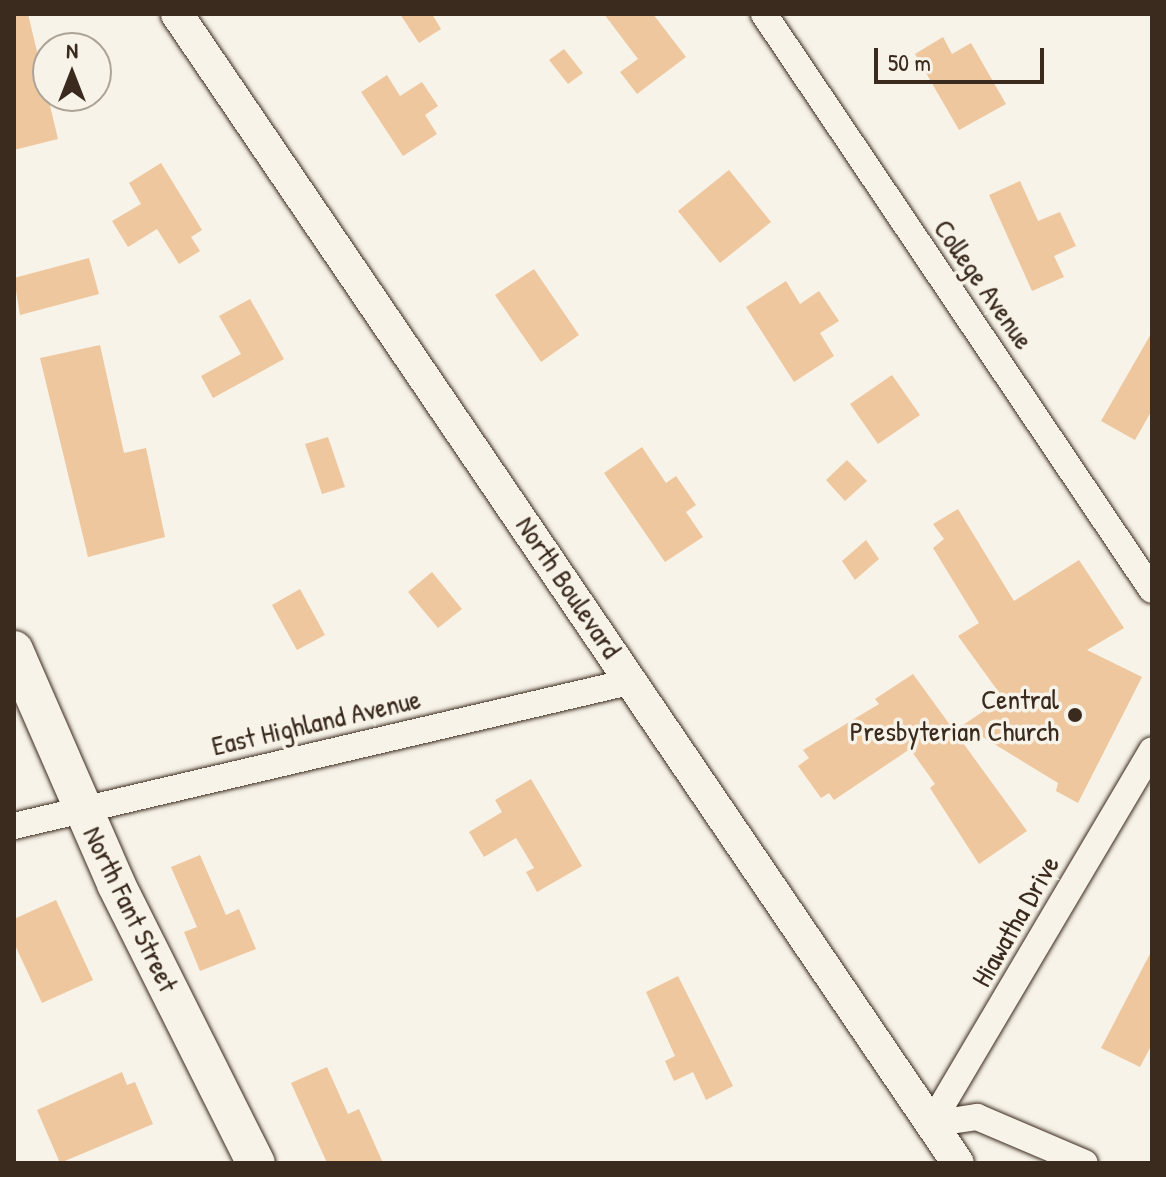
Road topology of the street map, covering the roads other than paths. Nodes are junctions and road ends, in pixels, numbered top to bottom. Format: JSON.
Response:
{"nodes":[{"id":1,"x":177,"y":14,"type":"edge"},
{"id":2,"x":764,"y":14,"type":"edge"},
{"id":3,"x":1152,"y":590,"type":"edge"},
{"id":4,"x":14,"y":650,"type":"edge"},
{"id":5,"x":633,"y":681,"type":"junction"},
{"id":6,"x":1152,"y":750,"type":"edge"},
{"id":7,"x":84,"y":810,"type":"junction"},
{"id":8,"x":14,"y":826,"type":"edge"},
{"id":9,"x":931,"y":1124,"type":"junction"},
{"id":10,"x":256,"y":1163,"type":"edge"},
{"id":11,"x":958,"y":1163,"type":"edge"},
{"id":12,"x":1085,"y":1163,"type":"edge"}],
"edges":[{"from":1,"to":5,"type":"street","name":"North Boulevard"},
{"from":2,"to":3,"type":"street","name":"College Avenue"},
{"from":4,"to":7,"type":"main road","name":"North Fant Street"},
{"from":5,"to":7,"type":"street","name":"East Highland Avenue"},
{"from":5,"to":9,"type":"street","name":"North Boulevard"},
{"from":6,"to":9,"type":"street","name":"Hiawatha Drive"},
{"from":7,"to":8,"type":"street","name":"East Highland Avenue"},
{"from":7,"to":10,"type":"main road","name":"North Fant Street"},
{"from":9,"to":11,"type":"street","name":"North Boulevard"},
{"from":9,"to":12,"type":"street"}]}
